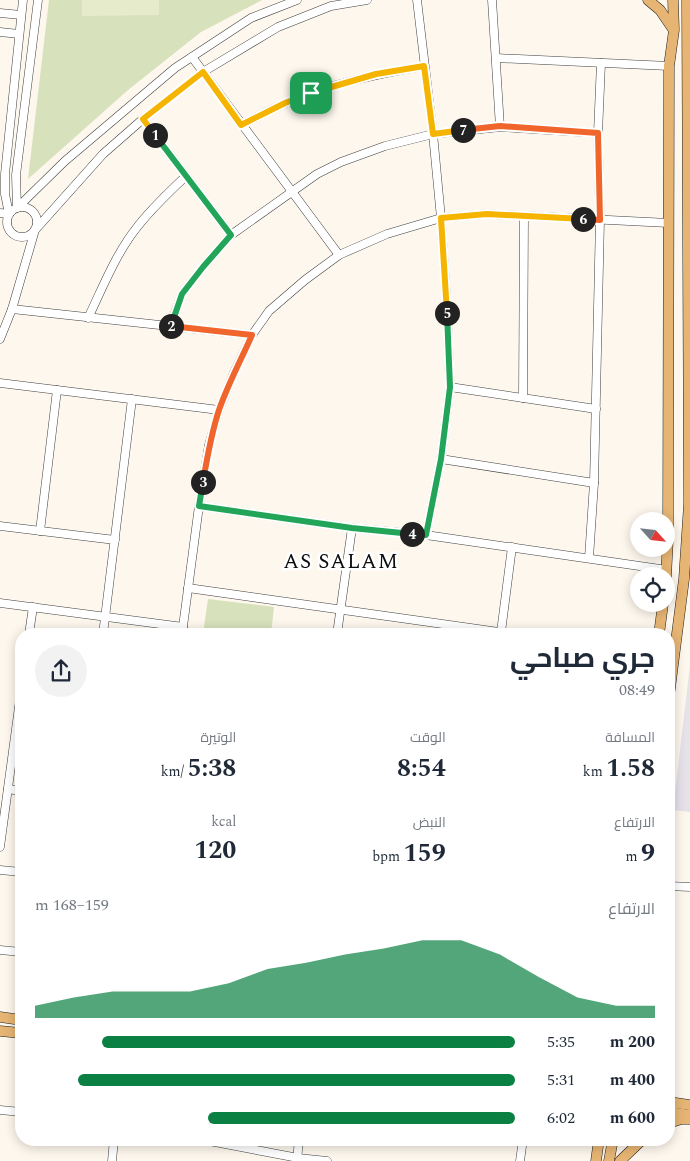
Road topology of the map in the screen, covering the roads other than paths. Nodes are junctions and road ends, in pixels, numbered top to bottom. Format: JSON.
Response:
{"nodes":[{"id":1,"x":23,"y":0,"type":"edge"},
{"id":2,"x":38,"y":0,"type":"edge"},
{"id":3,"x":297,"y":0,"type":"edge"},
{"id":4,"x":367,"y":0,"type":"edge"},
{"id":5,"x":417,"y":0,"type":"edge"},
{"id":6,"x":492,"y":0,"type":"edge"},
{"id":7,"x":648,"y":0,"type":"edge"},
{"id":8,"x":673,"y":0,"type":"edge"},
{"id":9,"x":688,"y":0,"type":"edge"},
{"id":10,"x":0,"y":13,"type":"edge"},
{"id":11,"x":21,"y":15,"type":"junction"},
{"id":12,"x":674,"y":30,"type":"junction"},
{"id":13,"x":0,"y":32,"type":"edge"},
{"id":14,"x":19,"y":34,"type":"junction"},
{"id":15,"x":192,"y":57,"type":"junction"},
{"id":16,"x":496,"y":58,"type":"junction"},
{"id":17,"x":601,"y":63,"type":"junction"},
{"id":18,"x":424,"y":66,"type":"junction"},
{"id":19,"x":670,"y":66,"type":"junction"},
{"id":20,"x":203,"y":72,"type":"junction"},
{"id":21,"x":143,"y":119,"type":"junction"},
{"id":22,"x":241,"y":125,"type":"junction"},
{"id":23,"x":500,"y":126,"type":"junction"},
{"id":24,"x":598,"y":133,"type":"junction"},
{"id":25,"x":433,"y":134,"type":"junction"},
{"id":26,"x":186,"y":176,"type":"junction"},
{"id":27,"x":292,"y":192,"type":"junction"},
{"id":28,"x":17,"y":208,"type":"junction"},
{"id":29,"x":0,"y":213,"type":"edge"},
{"id":30,"x":9,"y":214,"type":"junction"},
{"id":31,"x":524,"y":216,"type":"junction"},
{"id":32,"x":441,"y":218,"type":"junction"},
{"id":33,"x":600,"y":220,"type":"junction"},
{"id":34,"x":3,"y":223,"type":"edge"},
{"id":35,"x":669,"y":223,"type":"junction"},
{"id":36,"x":0,"y":229,"type":"edge"},
{"id":37,"x":35,"y":230,"type":"junction"},
{"id":38,"x":231,"y":235,"type":"junction"},
{"id":39,"x":338,"y":255,"type":"junction"},
{"id":40,"x":12,"y":309,"type":"junction"},
{"id":41,"x":88,"y":318,"type":"junction"},
{"id":42,"x":170,"y":326,"type":"junction"},
{"id":43,"x":252,"y":335,"type":"junction"},
{"id":44,"x":0,"y":338,"type":"edge"},
{"id":45,"x":0,"y":383,"type":"edge"},
{"id":46,"x":450,"y":387,"type":"junction"},
{"id":47,"x":56,"y":390,"type":"junction"},
{"id":48,"x":524,"y":398,"type":"junction"},
{"id":49,"x":132,"y":400,"type":"junction"},
{"id":50,"x":596,"y":409,"type":"junction"},
{"id":51,"x":219,"y":410,"type":"junction"},
{"id":52,"x":441,"y":459,"type":"junction"},
{"id":53,"x":594,"y":483,"type":"junction"},
{"id":54,"x":199,"y":506,"type":"junction"},
{"id":55,"x":0,"y":526,"type":"edge"},
{"id":56,"x":352,"y":528,"type":"junction"},
{"id":57,"x":40,"y":531,"type":"junction"},
{"id":58,"x":426,"y":535,"type":"junction"},
{"id":59,"x":115,"y":540,"type":"junction"},
{"id":60,"x":512,"y":547,"type":"junction"},
{"id":61,"x":589,"y":558,"type":"junction"},
{"id":62,"x":636,"y":567,"type":"edge"},
{"id":63,"x":667,"y":567,"type":"edge"},
{"id":64,"x":188,"y":588,"type":"junction"},
{"id":65,"x":0,"y":603,"type":"edge"},
{"id":66,"x":33,"y":607,"type":"junction"},
{"id":67,"x":341,"y":610,"type":"junction"},
{"id":68,"x":662,"y":612,"type":"edge"},
{"id":69,"x":105,"y":617,"type":"junction"},
{"id":70,"x":30,"y":628,"type":"edge"},
{"id":71,"x":104,"y":628,"type":"edge"},
{"id":72,"x":170,"y":628,"type":"edge"},
{"id":73,"x":182,"y":628,"type":"edge"},
{"id":74,"x":338,"y":628,"type":"edge"},
{"id":75,"x":451,"y":628,"type":"edge"},
{"id":76,"x":502,"y":628,"type":"edge"},
{"id":77,"x":660,"y":628,"type":"edge"},
{"id":78,"x":675,"y":649,"type":"edge"},
{"id":79,"x":15,"y":737,"type":"edge"},
{"id":80,"x":8,"y":790,"type":"junction"},
{"id":81,"x":15,"y":791,"type":"edge"},
{"id":82,"x":0,"y":847,"type":"edge"},
{"id":83,"x":0,"y":870,"type":"edge"},
{"id":84,"x":15,"y":871,"type":"edge"},
{"id":85,"x":675,"y":886,"type":"edge"},
{"id":86,"x":690,"y":887,"type":"edge"},
{"id":87,"x":0,"y":950,"type":"edge"},
{"id":88,"x":15,"y":951,"type":"edge"},
{"id":89,"x":0,"y":1017,"type":"edge"},
{"id":90,"x":15,"y":1019,"type":"edge"},
{"id":91,"x":0,"y":1031,"type":"edge"},
{"id":92,"x":15,"y":1032,"type":"edge"},
{"id":93,"x":675,"y":1103,"type":"edge"},
{"id":94,"x":690,"y":1105,"type":"edge"},
{"id":95,"x":0,"y":1110,"type":"edge"},
{"id":96,"x":15,"y":1111,"type":"edge"},
{"id":97,"x":675,"y":1113,"type":"edge"},
{"id":98,"x":690,"y":1115,"type":"edge"},
{"id":99,"x":690,"y":1119,"type":"edge"},
{"id":100,"x":675,"y":1121,"type":"edge"},
{"id":101,"x":113,"y":1146,"type":"edge"},
{"id":102,"x":233,"y":1146,"type":"edge"},
{"id":103,"x":298,"y":1146,"type":"edge"},
{"id":104,"x":522,"y":1146,"type":"edge"},
{"id":105,"x":612,"y":1146,"type":"edge"},
{"id":106,"x":636,"y":1146,"type":"edge"},
{"id":107,"x":297,"y":1159,"type":"edge"},
{"id":108,"x":112,"y":1161,"type":"edge"},
{"id":109,"x":327,"y":1161,"type":"edge"},
{"id":110,"x":520,"y":1161,"type":"edge"},
{"id":111,"x":610,"y":1161,"type":"edge"},
{"id":112,"x":620,"y":1161,"type":"edge"}],
"edges":[{"from":1,"to":11,"type":"street"},
{"from":2,"to":28,"type":"street"},
{"from":3,"to":15,"type":"street"},
{"from":4,"to":20,"type":"street"},
{"from":5,"to":18,"type":"street"},
{"from":6,"to":16,"type":"street"},
{"from":7,"to":12,"type":"main road"},
{"from":8,"to":12,"type":"main road"},
{"from":9,"to":78,"type":"main road"},
{"from":10,"to":11,"type":"street"},
{"from":11,"to":14,"type":"street"},
{"from":12,"to":19,"type":"main road"},
{"from":13,"to":14,"type":"street"},
{"from":14,"to":30,"type":"street"},
{"from":15,"to":20,"type":"street"},
{"from":15,"to":28,"type":"street"},
{"from":16,"to":17,"type":"street"},
{"from":16,"to":23,"type":"street"},
{"from":17,"to":19,"type":"street"},
{"from":17,"to":24,"type":"street"},
{"from":18,"to":22,"type":"street"},
{"from":18,"to":25,"type":"street"},
{"from":19,"to":35,"type":"main road"},
{"from":20,"to":21,"type":"street"},
{"from":20,"to":22,"type":"street"},
{"from":21,"to":26,"type":"street"},
{"from":21,"to":37,"type":"street"},
{"from":22,"to":27,"type":"street"},
{"from":23,"to":24,"type":"street"},
{"from":23,"to":25,"type":"street"},
{"from":24,"to":33,"type":"street"},
{"from":25,"to":27,"type":"street"},
{"from":25,"to":32,"type":"street"},
{"from":26,"to":38,"type":"street"},
{"from":26,"to":41,"type":"street"},
{"from":27,"to":38,"type":"street"},
{"from":27,"to":39,"type":"street"},
{"from":28,"to":30,"type":"street"},
{"from":28,"to":37,"type":"street"},
{"from":29,"to":30,"type":"street"},
{"from":30,"to":34,"type":"street"},
{"from":31,"to":32,"type":"street"},
{"from":31,"to":33,"type":"street"},
{"from":31,"to":48,"type":"street"},
{"from":32,"to":39,"type":"street"},
{"from":32,"to":46,"type":"street"},
{"from":33,"to":35,"type":"street"},
{"from":33,"to":50,"type":"street"},
{"from":34,"to":36,"type":"street"},
{"from":34,"to":37,"type":"street"},
{"from":35,"to":63,"type":"main road"},
{"from":37,"to":40,"type":"street"},
{"from":38,"to":42,"type":"street"},
{"from":39,"to":43,"type":"street"},
{"from":40,"to":41,"type":"street"},
{"from":40,"to":44,"type":"street"},
{"from":41,"to":42,"type":"street"},
{"from":42,"to":43,"type":"street"},
{"from":43,"to":51,"type":"street"},
{"from":45,"to":47,"type":"street"},
{"from":46,"to":48,"type":"street"},
{"from":46,"to":52,"type":"street"},
{"from":47,"to":49,"type":"street"},
{"from":47,"to":57,"type":"street"},
{"from":48,"to":50,"type":"street"},
{"from":49,"to":51,"type":"street"},
{"from":49,"to":59,"type":"street"},
{"from":50,"to":53,"type":"street"},
{"from":51,"to":54,"type":"street"},
{"from":52,"to":53,"type":"street"},
{"from":52,"to":58,"type":"street"},
{"from":53,"to":61,"type":"street"},
{"from":54,"to":56,"type":"street"},
{"from":54,"to":64,"type":"street"},
{"from":55,"to":57,"type":"street"},
{"from":56,"to":58,"type":"street"},
{"from":56,"to":67,"type":"street"},
{"from":57,"to":59,"type":"street"},
{"from":58,"to":60,"type":"street"},
{"from":59,"to":69,"type":"street"},
{"from":60,"to":61,"type":"street"},
{"from":60,"to":76,"type":"street"},
{"from":61,"to":62,"type":"street"},
{"from":64,"to":67,"type":"street"},
{"from":64,"to":73,"type":"street"},
{"from":65,"to":66,"type":"street"},
{"from":66,"to":69,"type":"street"},
{"from":66,"to":70,"type":"street"},
{"from":67,"to":74,"type":"street"},
{"from":67,"to":75,"type":"street"},
{"from":68,"to":77,"type":"main road"},
{"from":69,"to":71,"type":"street"},
{"from":69,"to":72,"type":"street"},
{"from":79,"to":80,"type":"street"},
{"from":80,"to":81,"type":"street"},
{"from":80,"to":82,"type":"street"},
{"from":83,"to":84,"type":"street"},
{"from":85,"to":86,"type":"street"},
{"from":87,"to":88,"type":"street"},
{"from":89,"to":90,"type":"main road"},
{"from":91,"to":92,"type":"main road"},
{"from":93,"to":94,"type":"main road"},
{"from":95,"to":96,"type":"street"},
{"from":97,"to":98,"type":"main road"},
{"from":99,"to":100,"type":"main road"},
{"from":101,"to":108,"type":"street"},
{"from":102,"to":107,"type":"street"},
{"from":103,"to":107,"type":"street"},
{"from":104,"to":110,"type":"street"},
{"from":105,"to":111,"type":"main road"},
{"from":106,"to":112,"type":"main road"},
{"from":107,"to":109,"type":"street"}]}
